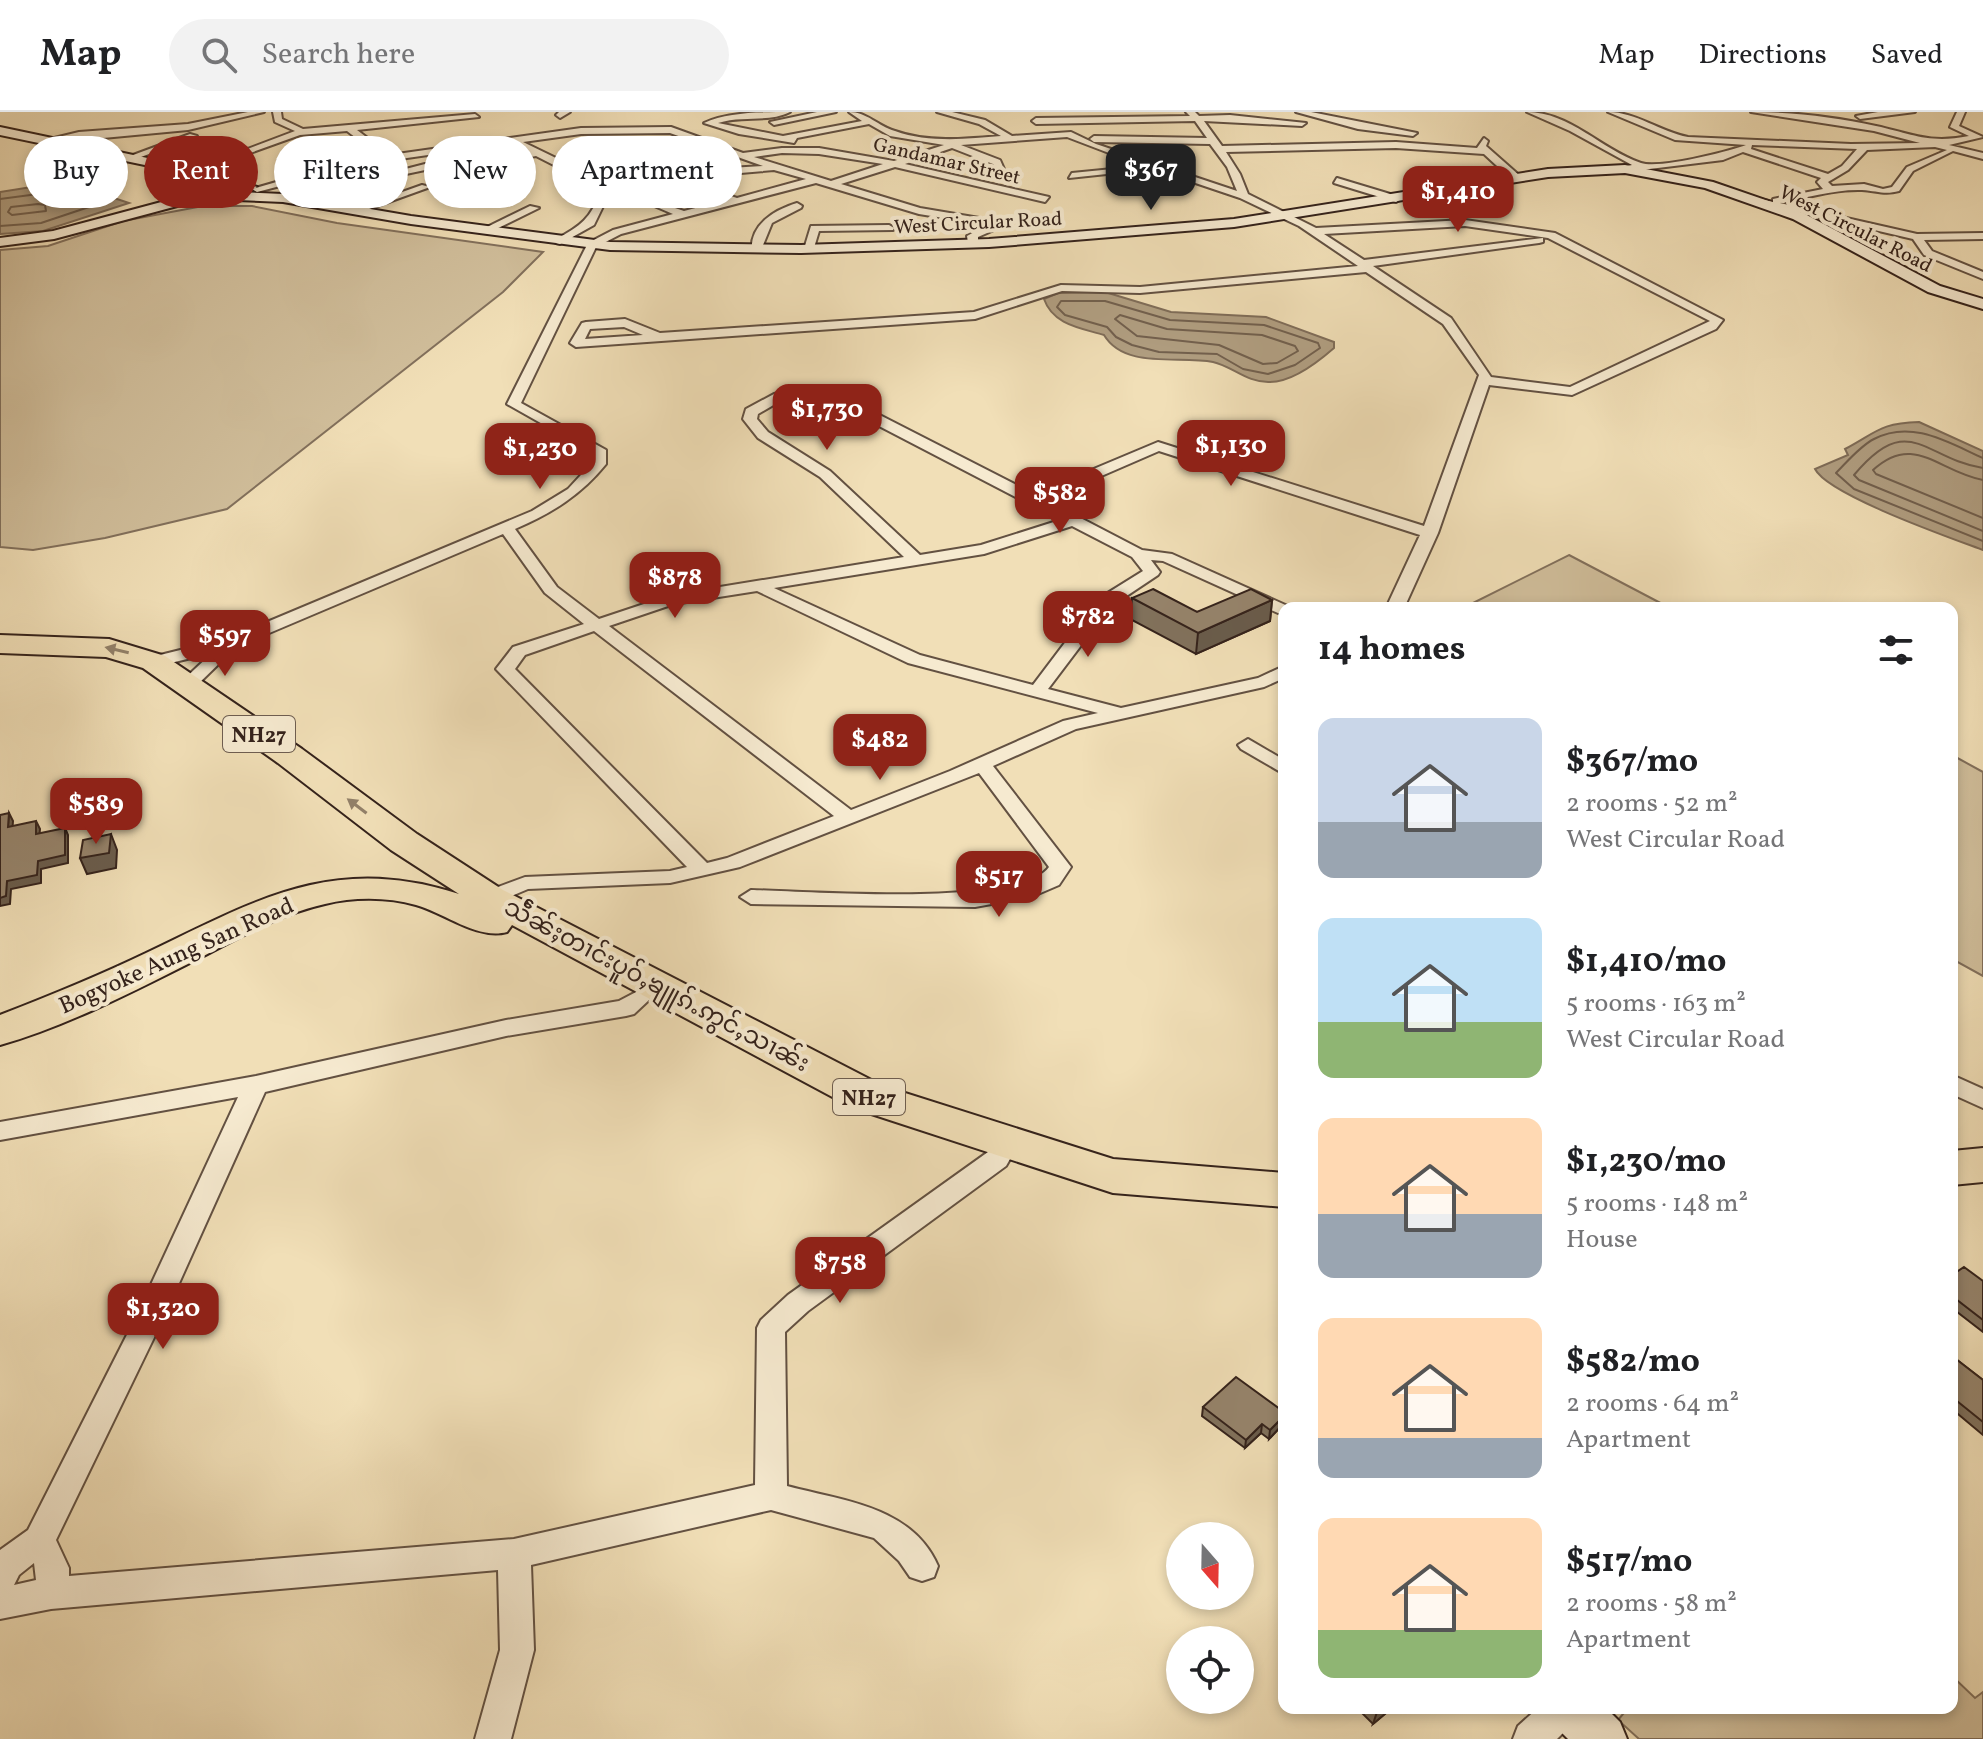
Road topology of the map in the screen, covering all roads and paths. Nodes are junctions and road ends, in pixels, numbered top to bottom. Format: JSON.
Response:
{"nodes":[{"id":1,"x":222,"y":112,"type":"edge"},
{"id":2,"x":260,"y":112,"type":"edge"},
{"id":3,"x":278,"y":112,"type":"edge"},
{"id":4,"x":414,"y":112,"type":"edge"},
{"id":5,"x":566,"y":112,"type":"edge"},
{"id":6,"x":786,"y":112,"type":"edge"},
{"id":7,"x":832,"y":112,"type":"edge"},
{"id":8,"x":853,"y":112,"type":"edge"},
{"id":9,"x":941,"y":112,"type":"edge"},
{"id":10,"x":1300,"y":112,"type":"edge"},
{"id":11,"x":1344,"y":112,"type":"edge"},
{"id":12,"x":1531,"y":112,"type":"edge"},
{"id":13,"x":1612,"y":112,"type":"edge"},
{"id":14,"x":1755,"y":112,"type":"edge"},
{"id":15,"x":1777,"y":112,"type":"edge"},
{"id":16,"x":1911,"y":112,"type":"edge"},
{"id":17,"x":1961,"y":112,"type":"edge"},
{"id":18,"x":811,"y":113,"type":"edge"},
{"id":19,"x":1195,"y":115,"type":"edge"},
{"id":20,"x":1790,"y":115,"type":"junction"},
{"id":21,"x":1802,"y":116,"type":"junction"},
{"id":22,"x":475,"y":117,"type":"dead end"},
{"id":23,"x":428,"y":119,"type":"junction"},
{"id":24,"x":1335,"y":120,"type":"junction"},
{"id":25,"x":1282,"y":121,"type":"junction"},
{"id":26,"x":868,"y":122,"type":"junction"},
{"id":27,"x":1020,"y":122,"type":"dead end"},
{"id":28,"x":709,"y":123,"type":"junction"},
{"id":29,"x":1005,"y":123,"type":"dead end"},
{"id":30,"x":1302,"y":123,"type":"dead end"},
{"id":31,"x":987,"y":124,"type":"junction"},
{"id":32,"x":220,"y":125,"type":"dead end"},
{"id":33,"x":350,"y":129,"type":"junction"},
{"id":34,"x":615,"y":129,"type":"junction"},
{"id":35,"x":0,"y":131,"type":"edge"},
{"id":36,"x":680,"y":131,"type":"junction"},
{"id":37,"x":749,"y":131,"type":"junction"},
{"id":38,"x":299,"y":132,"type":"junction"},
{"id":39,"x":1420,"y":133,"type":"dead end"},
{"id":40,"x":409,"y":134,"type":"dead end"},
{"id":41,"x":482,"y":134,"type":"dead end"},
{"id":42,"x":26,"y":136,"type":"edge"},
{"id":43,"x":73,"y":136,"type":"edge"},
{"id":44,"x":79,"y":136,"type":"edge"},
{"id":45,"x":359,"y":136,"type":"edge"},
{"id":46,"x":490,"y":136,"type":"edge"},
{"id":47,"x":1981,"y":136,"type":"edge"},
{"id":48,"x":536,"y":137,"type":"edge"},
{"id":49,"x":784,"y":138,"type":"junction"},
{"id":50,"x":1010,"y":138,"type":"junction"},
{"id":51,"x":1481,"y":138,"type":"dead end"},
{"id":52,"x":796,"y":141,"type":"junction"},
{"id":53,"x":1213,"y":141,"type":"junction"},
{"id":54,"x":1762,"y":142,"type":"junction"},
{"id":55,"x":1082,"y":143,"type":"junction"},
{"id":56,"x":950,"y":146,"type":"junction"},
{"id":57,"x":1939,"y":146,"type":"junction"},
{"id":58,"x":1292,"y":147,"type":"junction"},
{"id":59,"x":258,"y":148,"type":"edge"},
{"id":60,"x":1863,"y":148,"type":"junction"},
{"id":61,"x":551,"y":149,"type":"dead end"},
{"id":62,"x":1221,"y":149,"type":"junction"},
{"id":63,"x":1797,"y":149,"type":"dead end"},
{"id":64,"x":1954,"y":149,"type":"junction"},
{"id":65,"x":771,"y":150,"type":"junction"},
{"id":66,"x":1741,"y":150,"type":"junction"},
{"id":67,"x":1486,"y":151,"type":"junction"},
{"id":68,"x":536,"y":153,"type":"edge"},
{"id":69,"x":745,"y":155,"type":"junction"},
{"id":70,"x":1983,"y":156,"type":"edge"},
{"id":71,"x":130,"y":158,"type":"joint"},
{"id":72,"x":909,"y":158,"type":"junction"},
{"id":73,"x":1852,"y":159,"type":"junction"},
{"id":74,"x":144,"y":161,"type":"edge"},
{"id":75,"x":895,"y":163,"type":"junction"},
{"id":76,"x":1640,"y":166,"type":"junction"},
{"id":77,"x":775,"y":167,"type":"junction"},
{"id":78,"x":1159,"y":167,"type":"junction"},
{"id":79,"x":999,"y":169,"type":"dead end"},
{"id":80,"x":1625,"y":169,"type":"junction"},
{"id":81,"x":742,"y":171,"type":"edge"},
{"id":82,"x":877,"y":171,"type":"junction"},
{"id":83,"x":1072,"y":176,"type":"dead end"},
{"id":84,"x":1826,"y":177,"type":"junction"},
{"id":85,"x":1517,"y":178,"type":"junction"},
{"id":86,"x":815,"y":180,"type":"junction"},
{"id":87,"x":924,"y":180,"type":"dead end"},
{"id":88,"x":1337,"y":181,"type":"dead end"},
{"id":89,"x":830,"y":184,"type":"junction"},
{"id":90,"x":424,"y":187,"type":"edge"},
{"id":91,"x":742,"y":188,"type":"edge"},
{"id":92,"x":1832,"y":189,"type":"junction"},
{"id":93,"x":762,"y":194,"type":"junction"},
{"id":94,"x":1805,"y":195,"type":"junction"},
{"id":95,"x":1243,"y":196,"type":"junction"},
{"id":96,"x":1045,"y":199,"type":"dead end"},
{"id":97,"x":1396,"y":199,"type":"junction"},
{"id":98,"x":742,"y":200,"type":"edge"},
{"id":99,"x":1760,"y":202,"type":"junction"},
{"id":100,"x":1834,"y":204,"type":"dead end"},
{"id":101,"x":797,"y":206,"type":"dead end"},
{"id":102,"x":154,"y":208,"type":"edge"},
{"id":103,"x":338,"y":208,"type":"edge"},
{"id":104,"x":534,"y":208,"type":"dead end"},
{"id":105,"x":600,"y":208,"type":"edge"},
{"id":106,"x":668,"y":208,"type":"edge"},
{"id":107,"x":710,"y":208,"type":"edge"},
{"id":108,"x":354,"y":211,"type":"junction"},
{"id":109,"x":1863,"y":212,"type":"dead end"},
{"id":110,"x":684,"y":215,"type":"junction"},
{"id":111,"x":1289,"y":216,"type":"junction"},
{"id":112,"x":889,"y":228,"type":"dead end"},
{"id":113,"x":486,"y":230,"type":"junction"},
{"id":114,"x":1314,"y":231,"type":"junction"},
{"id":115,"x":1557,"y":236,"type":"junction"},
{"id":116,"x":1947,"y":236,"type":"junction"},
{"id":117,"x":1983,"y":236,"type":"edge"},
{"id":118,"x":1917,"y":237,"type":"junction"},
{"id":119,"x":560,"y":241,"type":"junction"},
{"id":120,"x":0,"y":242,"type":"edge"},
{"id":121,"x":973,"y":243,"type":"junction"},
{"id":122,"x":592,"y":245,"type":"junction"},
{"id":123,"x":809,"y":249,"type":"junction"},
{"id":124,"x":756,"y":250,"type":"junction"},
{"id":125,"x":1365,"y":266,"type":"junction"},
{"id":126,"x":1983,"y":276,"type":"edge"},
{"id":127,"x":1983,"y":304,"type":"edge"},
{"id":128,"x":660,"y":337,"type":"junction"},
{"id":129,"x":1483,"y":380,"type":"junction"},
{"id":130,"x":1034,"y":500,"type":"junction"},
{"id":131,"x":1074,"y":520,"type":"junction"},
{"id":132,"x":506,"y":527,"type":"junction"},
{"id":133,"x":1430,"y":533,"type":"junction"},
{"id":134,"x":1138,"y":554,"type":"junction"},
{"id":135,"x":917,"y":561,"type":"junction"},
{"id":136,"x":759,"y":585,"type":"junction"},
{"id":137,"x":1399,"y":602,"type":"edge"},
{"id":138,"x":1278,"y":606,"type":"edge"},
{"id":139,"x":596,"y":626,"type":"junction"},
{"id":140,"x":235,"y":642,"type":"junction"},
{"id":141,"x":0,"y":644,"type":"edge"},
{"id":142,"x":154,"y":662,"type":"junction"},
{"id":143,"x":1278,"y":674,"type":"edge"},
{"id":144,"x":188,"y":684,"type":"junction"},
{"id":145,"x":1038,"y":690,"type":"junction"},
{"id":146,"x":1125,"y":715,"type":"junction"},
{"id":147,"x":1248,"y":745,"type":"dead end"},
{"id":148,"x":982,"y":764,"type":"junction"},
{"id":149,"x":1278,"y":764,"type":"edge"},
{"id":150,"x":849,"y":818,"type":"junction"},
{"id":151,"x":404,"y":842,"type":"junction"},
{"id":152,"x":703,"y":871,"type":"junction"},
{"id":153,"x":354,"y":888,"type":"junction"},
{"id":154,"x":751,"y":897,"type":"dead end"},
{"id":155,"x":490,"y":898,"type":"junction"},
{"id":156,"x":651,"y":1005,"type":"junction"},
{"id":157,"x":0,"y":1031,"type":"edge"},
{"id":158,"x":256,"y":1085,"type":"junction"},
{"id":159,"x":1958,"y":1087,"type":"edge"},
{"id":160,"x":1983,"y":1099,"type":"edge"},
{"id":161,"x":0,"y":1131,"type":"edge"},
{"id":162,"x":1958,"y":1147,"type":"edge"},
{"id":163,"x":1983,"y":1147,"type":"edge"},
{"id":164,"x":997,"y":1159,"type":"junction"},
{"id":165,"x":1983,"y":1165,"type":"edge"},
{"id":166,"x":1958,"y":1167,"type":"edge"},
{"id":167,"x":1278,"y":1190,"type":"edge"},
{"id":168,"x":1278,"y":1216,"type":"edge"},
{"id":169,"x":771,"y":1496,"type":"junction"},
{"id":170,"x":39,"y":1540,"type":"junction"},
{"id":171,"x":514,"y":1554,"type":"junction"},
{"id":172,"x":922,"y":1566,"type":"dead end"},
{"id":173,"x":0,"y":1578,"type":"edge"},
{"id":174,"x":51,"y":1593,"type":"junction"},
{"id":175,"x":0,"y":1603,"type":"edge"},
{"id":176,"x":1558,"y":1714,"type":"edge"},
{"id":177,"x":1577,"y":1714,"type":"edge"},
{"id":178,"x":493,"y":1739,"type":"edge"},
{"id":179,"x":1531,"y":1739,"type":"edge"},
{"id":180,"x":1603,"y":1739,"type":"edge"}],
"edges":[{"from":1,"to":44,"type":"street"},
{"from":2,"to":43,"type":"street"},
{"from":3,"to":38,"type":"street"},
{"from":4,"to":23,"type":"street"},
{"from":5,"to":34,"type":"street"},
{"from":6,"to":28,"type":"street"},
{"from":7,"to":18,"type":"street"},
{"from":8,"to":26,"type":"street"},
{"from":9,"to":31,"type":"street"},
{"from":10,"to":24,"type":"street"},
{"from":11,"to":24,"type":"street"},
{"from":12,"to":76,"type":"street"},
{"from":13,"to":54,"type":"street"},
{"from":14,"to":20,"type":"street"},
{"from":15,"to":20,"type":"street"},
{"from":16,"to":21,"type":"street"},
{"from":17,"to":47,"type":"street"},
{"from":18,"to":37,"type":"street"},
{"from":19,"to":25,"type":"street"},
{"from":19,"to":27,"type":"street"},
{"from":19,"to":53,"type":"street"},
{"from":20,"to":21,"type":"street"},
{"from":21,"to":57,"type":"street"},
{"from":22,"to":23,"type":"street"},
{"from":23,"to":33,"type":"street"},
{"from":23,"to":40,"type":"street"},
{"from":24,"to":39,"type":"street"},
{"from":25,"to":30,"type":"street"},
{"from":25,"to":58,"type":"street"},
{"from":26,"to":49,"type":"street"},
{"from":26,"to":56,"type":"street"},
{"from":28,"to":36,"type":"street"},
{"from":28,"to":37,"type":"street"},
{"from":29,"to":31,"type":"street"},
{"from":31,"to":50,"type":"street"},
{"from":32,"to":71,"type":"street"},
{"from":33,"to":38,"type":"street"},
{"from":33,"to":45,"type":"street"},
{"from":34,"to":36,"type":"street"},
{"from":34,"to":48,"type":"street"},
{"from":35,"to":42,"type":"street"},
{"from":36,"to":69,"type":"street"},
{"from":37,"to":49,"type":"street"},
{"from":38,"to":59,"type":"street"},
{"from":41,"to":46,"type":"street"},
{"from":47,"to":57,"type":"street"},
{"from":49,"to":52,"type":"street"},
{"from":50,"to":55,"type":"street"},
{"from":50,"to":56,"type":"street"},
{"from":51,"to":67,"type":"street"},
{"from":52,"to":65,"type":"street"},
{"from":52,"to":72,"type":"street"},
{"from":53,"to":55,"type":"street"},
{"from":53,"to":62,"type":"street"},
{"from":54,"to":60,"type":"street"},
{"from":54,"to":66,"type":"street"},
{"from":55,"to":78,"type":"street"},
{"from":56,"to":72,"type":"street"},
{"from":56,"to":79,"type":"street"},
{"from":57,"to":60,"type":"street"},
{"from":57,"to":64,"type":"street"},
{"from":58,"to":62,"type":"street"},
{"from":58,"to":67,"type":"street"},
{"from":60,"to":73,"type":"street"},
{"from":61,"to":68,"type":"street"},
{"from":62,"to":95,"type":"street"},
{"from":63,"to":73,"type":"street"},
{"from":64,"to":70,"type":"street"},
{"from":64,"to":92,"type":"street"},
{"from":65,"to":69,"type":"street","name":"Gandamar Street"},
{"from":65,"to":75,"type":"street","name":"Gandamar Street"},
{"from":66,"to":76,"type":"street"},
{"from":66,"to":84,"type":"street"},
{"from":67,"to":85,"type":"street"},
{"from":69,"to":77,"type":"street"},
{"from":71,"to":74,"type":"street"},
{"from":72,"to":75,"type":"street"},
{"from":73,"to":84,"type":"street"},
{"from":75,"to":82,"type":"street"},
{"from":75,"to":96,"type":"street","name":"Gandamar Street"},
{"from":76,"to":80,"type":"street"},
{"from":77,"to":81,"type":"street"},
{"from":77,"to":86,"type":"street"},
{"from":78,"to":83,"type":"street"},
{"from":78,"to":95,"type":"street"},
{"from":80,"to":85,"type":"street","name":"West Circular Road"},
{"from":80,"to":99,"type":"street","name":"West Circular Road"},
{"from":82,"to":87,"type":"street"},
{"from":82,"to":89,"type":"street"},
{"from":84,"to":92,"type":"street"},
{"from":85,"to":97,"type":"street","name":"West Circular Road"},
{"from":86,"to":89,"type":"street"},
{"from":86,"to":93,"type":"street"},
{"from":88,"to":97,"type":"street"},
{"from":89,"to":121,"type":"street"},
{"from":90,"to":108,"type":"street"},
{"from":91,"to":93,"type":"street"},
{"from":92,"to":94,"type":"street"},
{"from":93,"to":98,"type":"street"},
{"from":94,"to":99,"type":"street"},
{"from":94,"to":100,"type":"street"},
{"from":95,"to":111,"type":"street"},
{"from":97,"to":111,"type":"street","name":"West Circular Road"},
{"from":99,"to":118,"type":"street"},
{"from":99,"to":127,"type":"street","name":"West Circular Road"},
{"from":101,"to":124,"type":"street"},
{"from":102,"to":120,"type":"street","name":"West Circular Road"},
{"from":103,"to":108,"type":"street","name":"West Circular Road"},
{"from":104,"to":113,"type":"street"},
{"from":105,"to":119,"type":"street"},
{"from":106,"to":110,"type":"street"},
{"from":107,"to":110,"type":"street"},
{"from":108,"to":113,"type":"street","name":"West Circular Road"},
{"from":109,"to":116,"type":"street"},
{"from":110,"to":122,"type":"street"},
{"from":111,"to":114,"type":"street"},
{"from":111,"to":121,"type":"street","name":"West Circular Road"},
{"from":112,"to":123,"type":"street"},
{"from":113,"to":119,"type":"street","name":"West Circular Road"},
{"from":114,"to":115,"type":"street"},
{"from":114,"to":125,"type":"street"},
{"from":115,"to":125,"type":"street"},
{"from":115,"to":129,"type":"street"},
{"from":116,"to":117,"type":"street"},
{"from":116,"to":118,"type":"street"},
{"from":118,"to":126,"type":"street"},
{"from":119,"to":122,"type":"street","name":"West Circular Road"},
{"from":121,"to":123,"type":"street","name":"West Circular Road"},
{"from":122,"to":124,"type":"street","name":"West Circular Road"},
{"from":122,"to":132,"type":"street"},
{"from":123,"to":124,"type":"street","name":"West Circular Road"},
{"from":125,"to":128,"type":"street"},
{"from":125,"to":129,"type":"street"},
{"from":128,"to":128,"type":"street"},
{"from":129,"to":133,"type":"street"},
{"from":130,"to":131,"type":"street"},
{"from":130,"to":133,"type":"street"},
{"from":130,"to":135,"type":"street"},
{"from":131,"to":134,"type":"street"},
{"from":131,"to":135,"type":"street"},
{"from":132,"to":139,"type":"street"},
{"from":132,"to":140,"type":"street"},
{"from":133,"to":137,"type":"street"},
{"from":134,"to":138,"type":"street"},
{"from":134,"to":145,"type":"street"},
{"from":135,"to":136,"type":"street"},
{"from":136,"to":139,"type":"street"},
{"from":136,"to":145,"type":"street"},
{"from":139,"to":150,"type":"street"},
{"from":139,"to":152,"type":"street"},
{"from":140,"to":142,"type":"street"},
{"from":140,"to":144,"type":"street"},
{"from":142,"to":141,"type":"highway","number":"NH27","one_way":true},
{"from":142,"to":144,"type":"highway","number":"NH27"},
{"from":143,"to":146,"type":"street"},
{"from":151,"to":144,"type":"highway","number":"NH27","one_way":true},
{"from":145,"to":146,"type":"street"},
{"from":146,"to":148,"type":"street"},
{"from":147,"to":149,"type":"street"},
{"from":148,"to":150,"type":"street"},
{"from":148,"to":154,"type":"street"},
{"from":150,"to":152,"type":"street"},
{"from":151,"to":153,"type":"highway"},
{"from":151,"to":155,"type":"highway","number":"NH27"},
{"from":152,"to":155,"type":"street"},
{"from":153,"to":156,"type":"highway","name":"Bogyoke Aung San Road","number":"NH27"},
{"from":153,"to":157,"type":"highway","name":"Bogyoke Aung San Road","number":"NH27"},
{"from":155,"to":167,"type":"highway","name":"သဵႅၼ်ႈတၢင်းပူဝ်ႇၶျူၵ်ႉဢွင်ႇသၢၼ်း","number":"NH27"},
{"from":156,"to":158,"type":"street"},
{"from":156,"to":164,"type":"highway","name":"သဵႅၼ်ႈတၢင်းပူဝ်ႇၶျူၵ်ႉဢွင်ႇသၢၼ်း","number":"NH27"},
{"from":158,"to":161,"type":"street"},
{"from":158,"to":170,"type":"street"},
{"from":159,"to":160,"type":"street"},
{"from":162,"to":163,"type":"highway"},
{"from":164,"to":168,"type":"highway","name":"သဵႅၼ်ႈတၢင်းပူဝ်ႇၶျူၵ်ႉဢွင်ႇသၢၼ်း","number":"NH27"},
{"from":164,"to":169,"type":"street"},
{"from":165,"to":166,"type":"highway"},
{"from":169,"to":171,"type":"street"},
{"from":169,"to":172,"type":"street"},
{"from":170,"to":173,"type":"street"},
{"from":170,"to":174,"type":"street"},
{"from":171,"to":174,"type":"street"},
{"from":171,"to":178,"type":"street"},
{"from":174,"to":175,"type":"street"},
{"from":176,"to":179,"type":"street"},
{"from":177,"to":180,"type":"street"}]}
